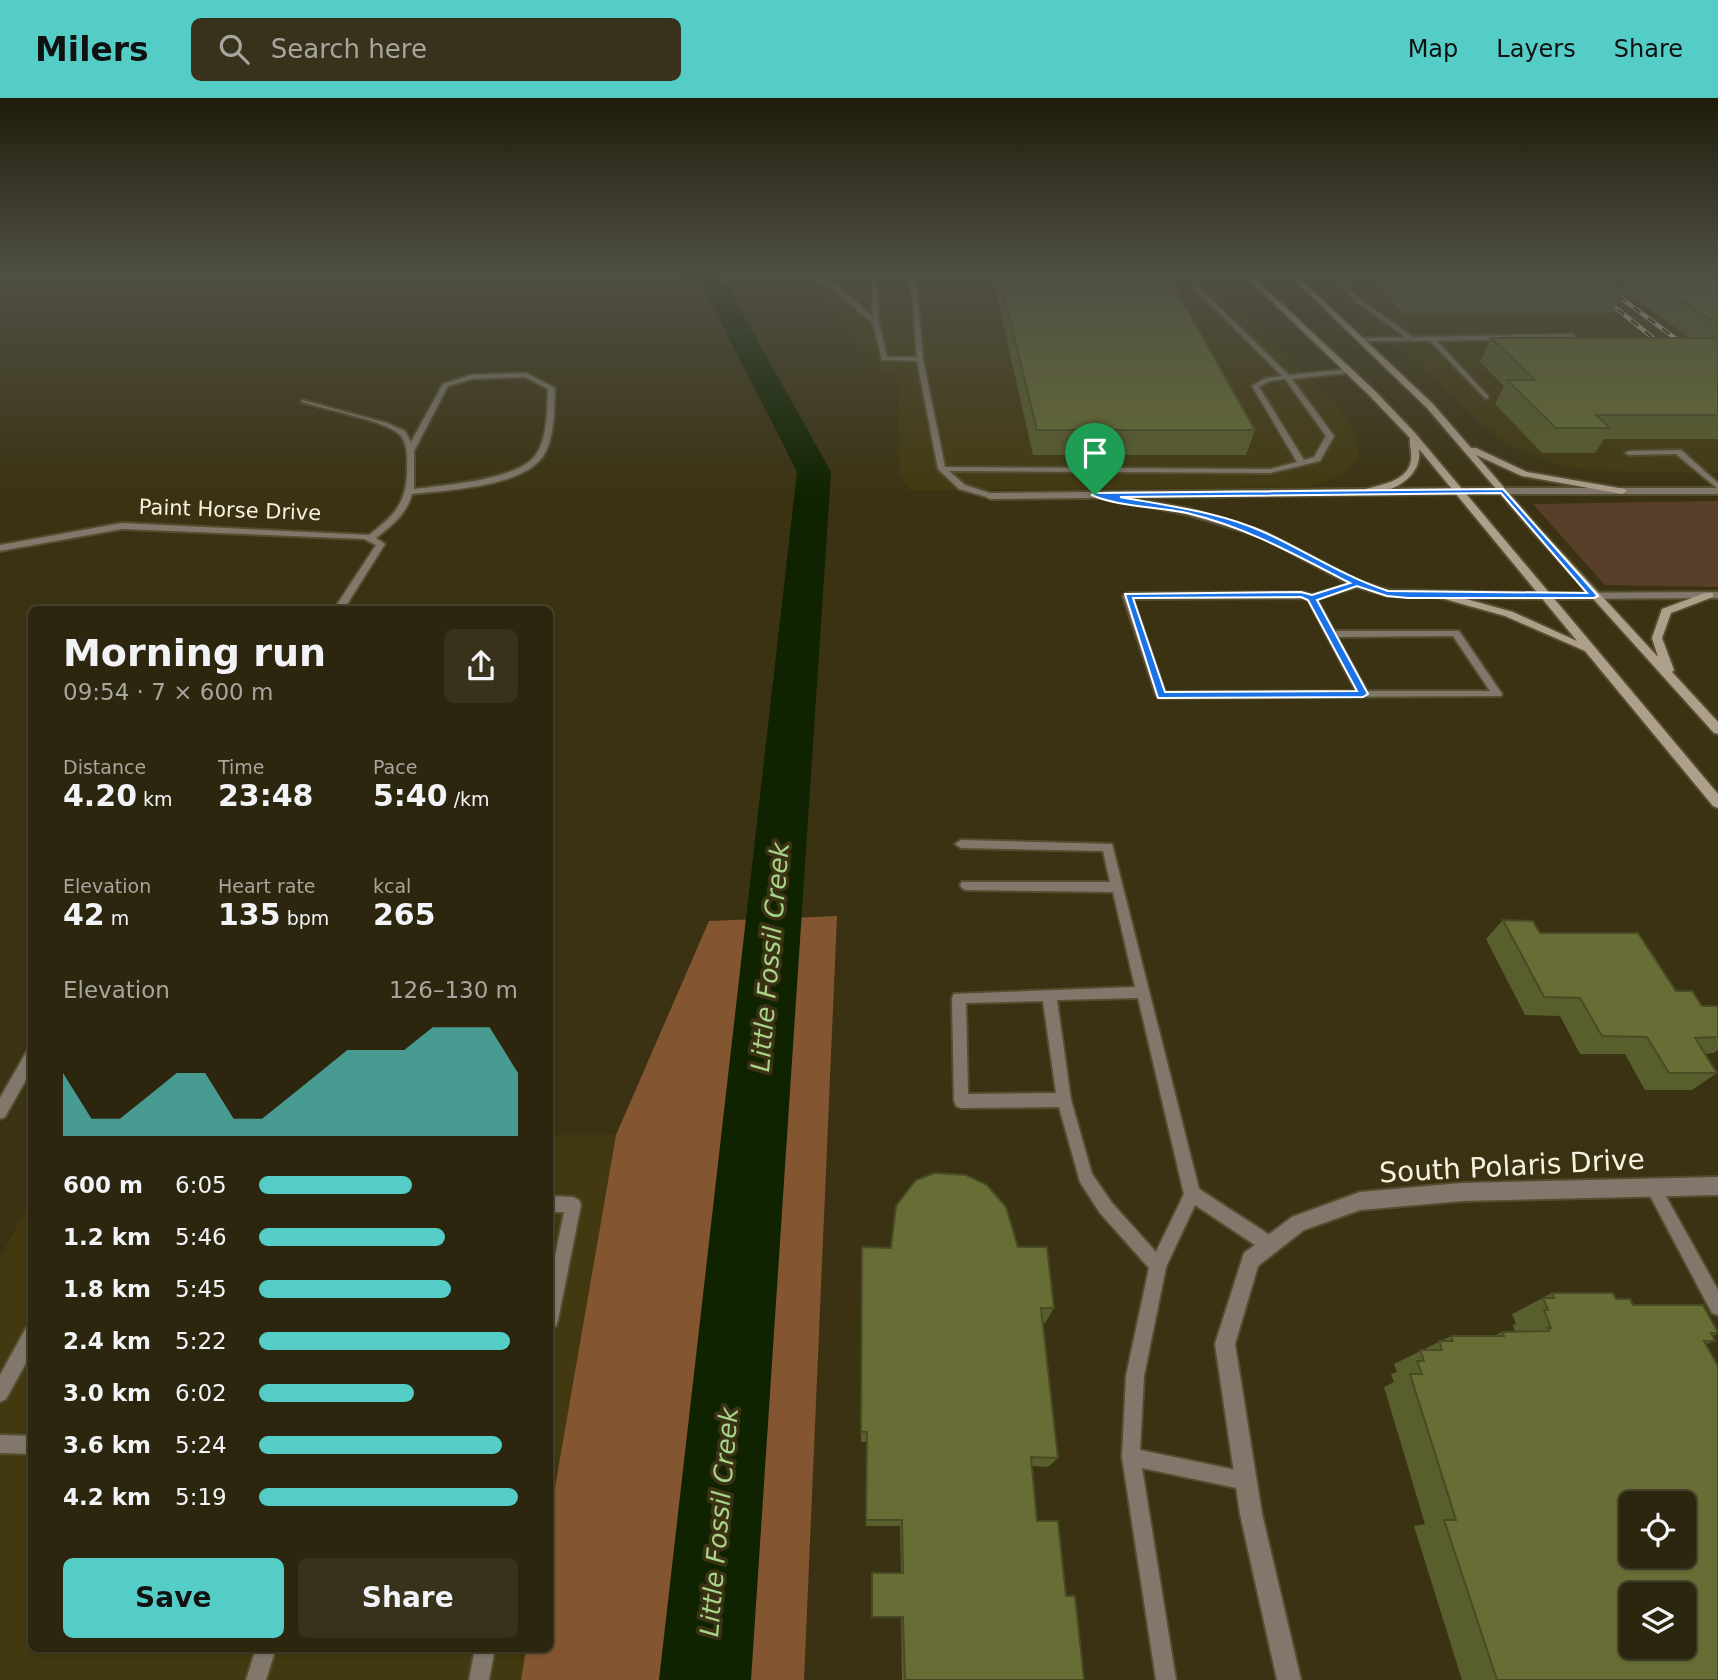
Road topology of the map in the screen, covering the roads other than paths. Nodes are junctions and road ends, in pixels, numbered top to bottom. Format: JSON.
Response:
{"nodes":[{"id":1,"x":882,"y":349,"type":"edge"},
{"id":2,"x":919,"y":349,"type":"edge"},
{"id":3,"x":1258,"y":349,"type":"edge"},
{"id":4,"x":1325,"y":349,"type":"edge"},
{"id":5,"x":1373,"y":349,"type":"edge"},
{"id":6,"x":1441,"y":349,"type":"edge"},
{"id":7,"x":920,"y":359,"type":"junction"},
{"id":8,"x":1348,"y":371,"type":"junction"},
{"id":9,"x":1287,"y":377,"type":"junction"},
{"id":10,"x":1486,"y":397,"type":"dead end"},
{"id":11,"x":304,"y":401,"type":"dead end"},
{"id":12,"x":1412,"y":435,"type":"junction"},
{"id":13,"x":1462,"y":444,"type":"junction"},
{"id":14,"x":411,"y":450,"type":"junction"},
{"id":15,"x":1629,"y":453,"type":"dead end"},
{"id":16,"x":1302,"y":463,"type":"junction"},
{"id":17,"x":942,"y":469,"type":"junction"},
{"id":18,"x":1718,"y":489,"type":"edge"},
{"id":19,"x":1456,"y":491,"type":"junction"},
{"id":20,"x":1503,"y":491,"type":"junction"},
{"id":21,"x":1622,"y":491,"type":"junction"},
{"id":22,"x":412,"y":492,"type":"junction"},
{"id":23,"x":1365,"y":492,"type":"junction"},
{"id":24,"x":1095,"y":495,"type":"junction"},
{"id":25,"x":990,"y":496,"type":"joint"},
{"id":26,"x":370,"y":539,"type":"junction"},
{"id":27,"x":0,"y":548,"type":"edge"},
{"id":28,"x":1357,"y":584,"type":"junction"},
{"id":29,"x":1441,"y":595,"type":"junction"},
{"id":30,"x":1714,"y":595,"type":"edge"},
{"id":31,"x":1544,"y":596,"type":"junction"},
{"id":32,"x":1594,"y":596,"type":"junction"},
{"id":33,"x":1312,"y":598,"type":"junction"},
{"id":34,"x":341,"y":606,"type":"edge"},
{"id":35,"x":1331,"y":634,"type":"junction"},
{"id":36,"x":1590,"y":651,"type":"junction"},
{"id":37,"x":1670,"y":674,"type":"junction"},
{"id":38,"x":1363,"y":694,"type":"junction"},
{"id":39,"x":1718,"y":730,"type":"edge"},
{"id":40,"x":1718,"y":803,"type":"edge"},
{"id":41,"x":961,"y":844,"type":"dead end"},
{"id":42,"x":966,"y":885,"type":"dead end"},
{"id":43,"x":1118,"y":887,"type":"junction"},
{"id":44,"x":1143,"y":992,"type":"junction"},
{"id":45,"x":1049,"y":995,"type":"junction"},
{"id":46,"x":28,"y":1062,"type":"edge"},
{"id":47,"x":1064,"y":1100,"type":"junction"},
{"id":48,"x":0,"y":1112,"type":"edge"},
{"id":49,"x":1718,"y":1186,"type":"edge"},
{"id":50,"x":1653,"y":1187,"type":"junction"},
{"id":51,"x":1192,"y":1194,"type":"junction"},
{"id":52,"x":553,"y":1204,"type":"edge"},
{"id":53,"x":1270,"y":1245,"type":"junction"},
{"id":54,"x":1158,"y":1266,"type":"junction"},
{"id":55,"x":553,"y":1301,"type":"edge"},
{"id":56,"x":1718,"y":1307,"type":"edge"},
{"id":57,"x":28,"y":1341,"type":"edge"},
{"id":58,"x":0,"y":1393,"type":"edge"},
{"id":59,"x":0,"y":1444,"type":"edge"},
{"id":60,"x":28,"y":1445,"type":"edge"},
{"id":61,"x":1131,"y":1457,"type":"junction"},
{"id":62,"x":1246,"y":1481,"type":"junction"},
{"id":63,"x":265,"y":1652,"type":"edge"},
{"id":64,"x":484,"y":1652,"type":"edge"},
{"id":65,"x":256,"y":1680,"type":"edge"},
{"id":66,"x":479,"y":1680,"type":"edge"},
{"id":67,"x":1166,"y":1680,"type":"edge"},
{"id":68,"x":1289,"y":1680,"type":"edge"}],
"edges":[{"from":1,"to":7,"type":"lane"},
{"from":2,"to":7,"type":"lane"},
{"from":3,"to":9,"type":"lane"},
{"from":4,"to":8,"type":"main road"},
{"from":5,"to":13,"type":"main road"},
{"from":6,"to":10,"type":"lane"},
{"from":7,"to":17,"type":"lane"},
{"from":8,"to":9,"type":"lane"},
{"from":8,"to":12,"type":"main road"},
{"from":9,"to":16,"type":"lane"},
{"from":9,"to":16,"type":"lane"},
{"from":11,"to":14,"type":"lane"},
{"from":12,"to":19,"type":"main road"},
{"from":12,"to":23,"type":"main road"},
{"from":13,"to":20,"type":"main road"},
{"from":13,"to":21,"type":"main road"},
{"from":14,"to":22,"type":"lane"},
{"from":14,"to":22,"type":"lane"},
{"from":15,"to":18,"type":"lane"},
{"from":16,"to":17,"type":"lane"},
{"from":17,"to":25,"type":"lane"},
{"from":18,"to":21,"type":"street"},
{"from":19,"to":20,"type":"street"},
{"from":19,"to":23,"type":"street"},
{"from":19,"to":31,"type":"main road"},
{"from":20,"to":21,"type":"street"},
{"from":20,"to":32,"type":"main road"},
{"from":22,"to":26,"type":"lane"},
{"from":23,"to":24,"type":"street"},
{"from":24,"to":25,"type":"street"},
{"from":24,"to":28,"type":"street"},
{"from":26,"to":27,"type":"lane","name":"Paint Horse Drive"},
{"from":26,"to":34,"type":"lane"},
{"from":28,"to":29,"type":"street"},
{"from":28,"to":33,"type":"lane"},
{"from":29,"to":31,"type":"street"},
{"from":29,"to":36,"type":"main road"},
{"from":30,"to":32,"type":"street"},
{"from":30,"to":37,"type":"main road"},
{"from":31,"to":32,"type":"street"},
{"from":31,"to":36,"type":"main road"},
{"from":32,"to":37,"type":"main road"},
{"from":33,"to":35,"type":"lane"},
{"from":33,"to":38,"type":"lane"},
{"from":35,"to":38,"type":"lane"},
{"from":35,"to":38,"type":"lane"},
{"from":36,"to":40,"type":"main road"},
{"from":37,"to":39,"type":"main road"},
{"from":41,"to":43,"type":"lane"},
{"from":42,"to":43,"type":"lane"},
{"from":43,"to":44,"type":"lane"},
{"from":44,"to":45,"type":"lane"},
{"from":44,"to":51,"type":"lane"},
{"from":45,"to":47,"type":"lane"},
{"from":45,"to":47,"type":"lane"},
{"from":46,"to":48,"type":"lane"},
{"from":47,"to":54,"type":"lane"},
{"from":49,"to":50,"type":"street","name":"South Polaris Drive"},
{"from":50,"to":53,"type":"street","name":"South Polaris Drive"},
{"from":50,"to":56,"type":"lane"},
{"from":51,"to":53,"type":"lane"},
{"from":51,"to":54,"type":"lane"},
{"from":52,"to":55,"type":"lane"},
{"from":53,"to":62,"type":"street","name":"South Polaris Drive"},
{"from":54,"to":61,"type":"lane"},
{"from":57,"to":58,"type":"lane"},
{"from":59,"to":60,"type":"lane"},
{"from":61,"to":62,"type":"lane"},
{"from":61,"to":67,"type":"lane"},
{"from":62,"to":68,"type":"street","name":"South Polaris Drive"},
{"from":63,"to":65,"type":"lane"},
{"from":64,"to":66,"type":"lane"}]}
